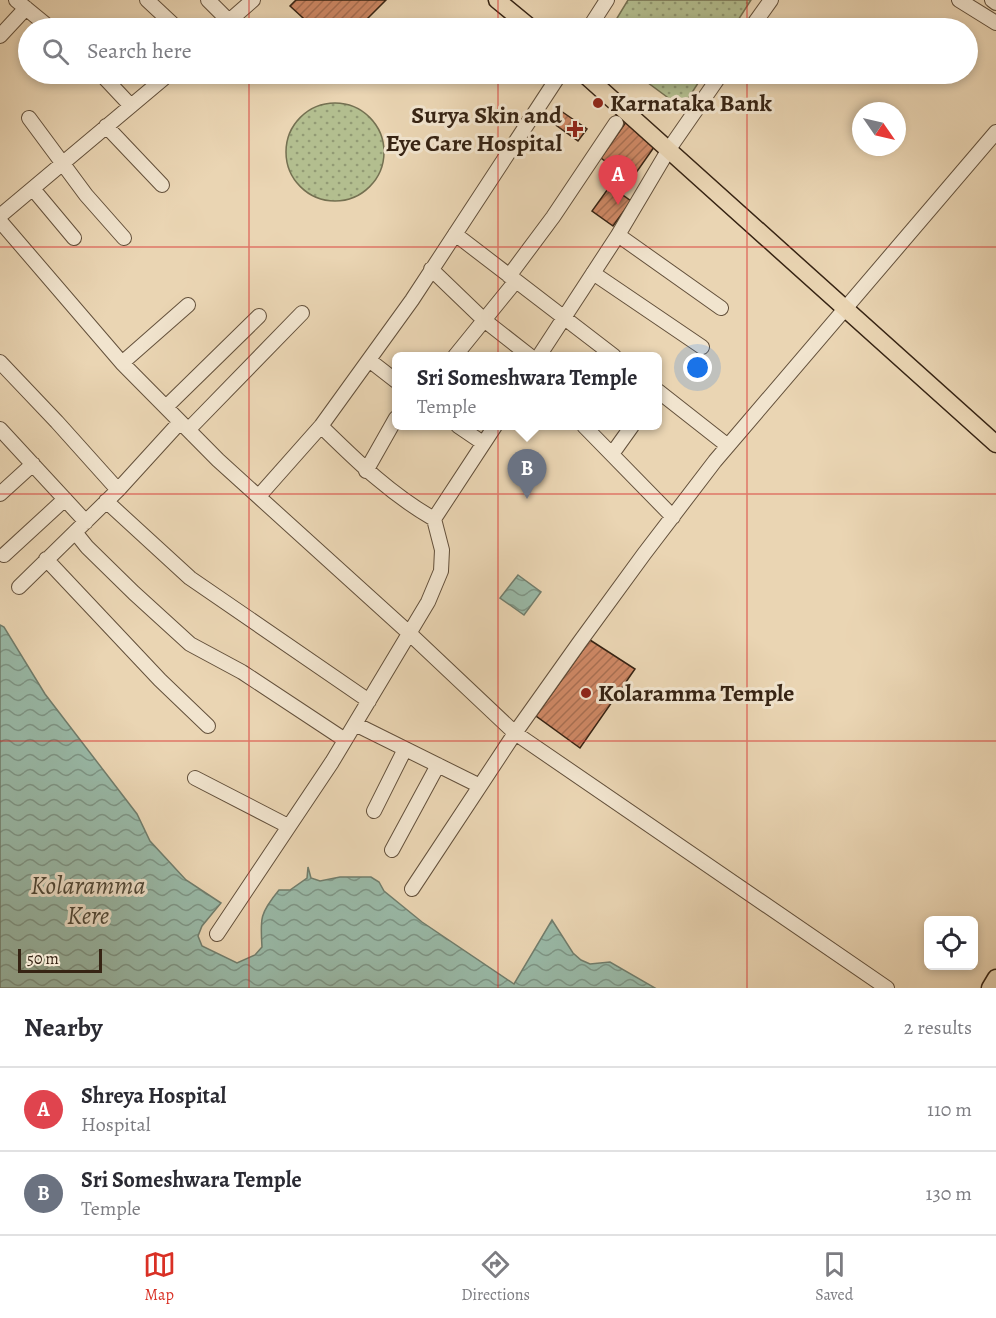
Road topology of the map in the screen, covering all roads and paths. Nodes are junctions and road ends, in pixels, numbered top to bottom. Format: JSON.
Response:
{"nodes":[{"id":1,"x":147,"y":0,"type":"edge"},
{"id":2,"x":208,"y":0,"type":"edge"},
{"id":3,"x":253,"y":0,"type":"edge"},
{"id":4,"x":496,"y":0,"type":"edge"},
{"id":5,"x":608,"y":0,"type":"edge"},
{"id":6,"x":771,"y":0,"type":"edge"},
{"id":7,"x":959,"y":0,"type":"edge"},
{"id":8,"x":992,"y":0,"type":"edge"},
{"id":9,"x":996,"y":3,"type":"edge"},
{"id":10,"x":21,"y":4,"type":"edge"},
{"id":11,"x":38,"y":18,"type":"edge"},
{"id":12,"x":166,"y":18,"type":"edge"},
{"id":13,"x":220,"y":18,"type":"edge"},
{"id":14,"x":233,"y":18,"type":"edge"},
{"id":15,"x":518,"y":18,"type":"edge"},
{"id":16,"x":596,"y":18,"type":"edge"},
{"id":17,"x":759,"y":18,"type":"edge"},
{"id":18,"x":996,"y":23,"type":"edge"},
{"id":19,"x":0,"y":36,"type":"edge"},
{"id":20,"x":110,"y":84,"type":"edge"},
{"id":21,"x":157,"y":84,"type":"edge"},
{"id":22,"x":553,"y":84,"type":"edge"},
{"id":23,"x":595,"y":84,"type":"edge"},
{"id":24,"x":713,"y":84,"type":"edge"},
{"id":25,"x":131,"y":106,"type":"junction"},
{"id":26,"x":29,"y":118,"type":"dead end"},
{"id":27,"x":616,"y":123,"type":"dead end"},
{"id":28,"x":106,"y":126,"type":"junction"},
{"id":29,"x":996,"y":132,"type":"edge"},
{"id":30,"x":669,"y":149,"type":"junction"},
{"id":31,"x":61,"y":164,"type":"junction"},
{"id":32,"x":162,"y":184,"type":"dead end"},
{"id":33,"x":33,"y":189,"type":"junction"},
{"id":34,"x":0,"y":216,"type":"edge"},
{"id":35,"x":0,"y":221,"type":"edge"},
{"id":36,"x":455,"y":234,"type":"junction"},
{"id":37,"x":618,"y":235,"type":"junction"},
{"id":38,"x":74,"y":238,"type":"dead end"},
{"id":39,"x":124,"y":238,"type":"dead end"},
{"id":40,"x":431,"y":269,"type":"junction"},
{"id":41,"x":593,"y":273,"type":"junction"},
{"id":42,"x":512,"y":279,"type":"junction"},
{"id":43,"x":188,"y":305,"type":"dead end"},
{"id":44,"x":845,"y":307,"type":"junction"},
{"id":45,"x":721,"y":308,"type":"dead end"},
{"id":46,"x":302,"y":313,"type":"dead end"},
{"id":47,"x":259,"y":316,"type":"dead end"},
{"id":48,"x":564,"y":317,"type":"junction"},
{"id":49,"x":484,"y":320,"type":"junction"},
{"id":50,"x":702,"y":347,"type":"dead end"},
{"id":51,"x":459,"y":352,"type":"edge"},
{"id":52,"x":524,"y":352,"type":"edge"},
{"id":53,"x":541,"y":352,"type":"edge"},
{"id":54,"x":608,"y":352,"type":"edge"},
{"id":55,"x":369,"y":360,"type":"junction"},
{"id":56,"x":0,"y":362,"type":"edge"},
{"id":57,"x":122,"y":363,"type":"junction"},
{"id":58,"x":392,"y":378,"type":"edge"},
{"id":59,"x":662,"y":395,"type":"edge"},
{"id":60,"x":166,"y":407,"type":"junction"},
{"id":61,"x":185,"y":425,"type":"junction"},
{"id":62,"x":392,"y":425,"type":"edge"},
{"id":63,"x":321,"y":426,"type":"junction"},
{"id":64,"x":464,"y":430,"type":"edge"},
{"id":65,"x":492,"y":430,"type":"edge"},
{"id":66,"x":588,"y":430,"type":"edge"},
{"id":67,"x":629,"y":430,"type":"edge"},
{"id":68,"x":1,"y":432,"type":"edge"},
{"id":69,"x":483,"y":443,"type":"junction"},
{"id":70,"x":996,"y":444,"type":"edge"},
{"id":71,"x":728,"y":446,"type":"junction"},
{"id":72,"x":612,"y":454,"type":"junction"},
{"id":73,"x":33,"y":464,"type":"junction"},
{"id":74,"x":366,"y":471,"type":"junction"},
{"id":75,"x":118,"y":490,"type":"junction"},
{"id":76,"x":0,"y":494,"type":"edge"},
{"id":77,"x":259,"y":496,"type":"junction"},
{"id":78,"x":65,"y":499,"type":"junction"},
{"id":79,"x":106,"y":501,"type":"junction"},
{"id":80,"x":673,"y":517,"type":"junction"},
{"id":81,"x":434,"y":519,"type":"junction"},
{"id":82,"x":86,"y":522,"type":"junction"},
{"id":83,"x":75,"y":532,"type":"junction"},
{"id":84,"x":4,"y":555,"type":"dead end"},
{"id":85,"x":46,"y":559,"type":"junction"},
{"id":86,"x":19,"y":587,"type":"dead end"},
{"id":87,"x":409,"y":633,"type":"junction"},
{"id":88,"x":369,"y":701,"type":"junction"},
{"id":89,"x":355,"y":724,"type":"junction"},
{"id":90,"x":208,"y":726,"type":"dead end"},
{"id":91,"x":515,"y":733,"type":"junction"},
{"id":92,"x":345,"y":740,"type":"junction"},
{"id":93,"x":405,"y":749,"type":"junction"},
{"id":94,"x":438,"y":765,"type":"junction"},
{"id":95,"x":195,"y":778,"type":"dead end"},
{"id":96,"x":480,"y":786,"type":"junction"},
{"id":97,"x":374,"y":812,"type":"dead end"},
{"id":98,"x":288,"y":826,"type":"junction"},
{"id":99,"x":392,"y":850,"type":"dead end"},
{"id":100,"x":412,"y":889,"type":"dead end"},
{"id":101,"x":217,"y":934,"type":"dead end"},
{"id":102,"x":996,"y":978,"type":"edge"},
{"id":103,"x":887,"y":988,"type":"edge"},
{"id":104,"x":990,"y":988,"type":"edge"}],
"edges":[{"from":1,"to":12,"type":"street"},
{"from":2,"to":13,"type":"street"},
{"from":3,"to":14,"type":"street"},
{"from":4,"to":15,"type":"main road"},
{"from":5,"to":16,"type":"street"},
{"from":6,"to":17,"type":"street"},
{"from":7,"to":18,"type":"street"},
{"from":8,"to":9,"type":"street"},
{"from":10,"to":11,"type":"street"},
{"from":10,"to":19,"type":"street"},
{"from":20,"to":25,"type":"street"},
{"from":21,"to":25,"type":"street"},
{"from":22,"to":36,"type":"street"},
{"from":23,"to":30,"type":"main road"},
{"from":24,"to":30,"type":"street"},
{"from":25,"to":28,"type":"street"},
{"from":26,"to":31,"type":"street"},
{"from":27,"to":42,"type":"street"},
{"from":28,"to":31,"type":"street"},
{"from":28,"to":32,"type":"street"},
{"from":29,"to":44,"type":"street"},
{"from":30,"to":37,"type":"street"},
{"from":30,"to":44,"type":"main road"},
{"from":31,"to":33,"type":"street"},
{"from":31,"to":39,"type":"street"},
{"from":33,"to":34,"type":"street"},
{"from":33,"to":38,"type":"street"},
{"from":35,"to":57,"type":"street"},
{"from":36,"to":40,"type":"street"},
{"from":36,"to":42,"type":"street"},
{"from":37,"to":41,"type":"street"},
{"from":37,"to":45,"type":"street"},
{"from":40,"to":49,"type":"street"},
{"from":40,"to":55,"type":"street"},
{"from":41,"to":48,"type":"street"},
{"from":41,"to":50,"type":"street"},
{"from":42,"to":48,"type":"street"},
{"from":42,"to":49,"type":"street"},
{"from":43,"to":57,"type":"street"},
{"from":44,"to":70,"type":"main road"},
{"from":44,"to":71,"type":"street"},
{"from":46,"to":61,"type":"street"},
{"from":47,"to":60,"type":"street"},
{"from":48,"to":53,"type":"street"},
{"from":48,"to":54,"type":"street"},
{"from":49,"to":51,"type":"street"},
{"from":49,"to":52,"type":"street"},
{"from":55,"to":58,"type":"street"},
{"from":55,"to":63,"type":"street"},
{"from":56,"to":75,"type":"street"},
{"from":57,"to":60,"type":"street"},
{"from":59,"to":71,"type":"street"},
{"from":60,"to":61,"type":"street"},
{"from":61,"to":75,"type":"street"},
{"from":61,"to":77,"type":"street"},
{"from":62,"to":74,"type":"street"},
{"from":63,"to":74,"type":"street"},
{"from":63,"to":77,"type":"street"},
{"from":64,"to":69,"type":"street"},
{"from":65,"to":69,"type":"street"},
{"from":66,"to":72,"type":"street"},
{"from":67,"to":72,"type":"street"},
{"from":68,"to":73,"type":"street"},
{"from":69,"to":81,"type":"street"},
{"from":71,"to":80,"type":"street"},
{"from":72,"to":80,"type":"street"},
{"from":73,"to":76,"type":"street"},
{"from":73,"to":78,"type":"street"},
{"from":74,"to":81,"type":"street"},
{"from":75,"to":79,"type":"street"},
{"from":77,"to":87,"type":"street"},
{"from":78,"to":82,"type":"street"},
{"from":78,"to":84,"type":"street"},
{"from":79,"to":82,"type":"street"},
{"from":79,"to":88,"type":"street"},
{"from":80,"to":91,"type":"street"},
{"from":81,"to":87,"type":"street"},
{"from":82,"to":83,"type":"street"},
{"from":83,"to":85,"type":"street"},
{"from":83,"to":92,"type":"street"},
{"from":85,"to":86,"type":"street"},
{"from":85,"to":90,"type":"street"},
{"from":87,"to":88,"type":"street"},
{"from":87,"to":91,"type":"street"},
{"from":88,"to":89,"type":"street"},
{"from":89,"to":92,"type":"street"},
{"from":89,"to":93,"type":"street"},
{"from":91,"to":96,"type":"street"},
{"from":91,"to":103,"type":"street"},
{"from":92,"to":98,"type":"street"},
{"from":93,"to":94,"type":"street"},
{"from":93,"to":97,"type":"street"},
{"from":94,"to":96,"type":"street"},
{"from":94,"to":99,"type":"street"},
{"from":95,"to":98,"type":"street"},
{"from":96,"to":100,"type":"street"},
{"from":98,"to":101,"type":"street"},
{"from":102,"to":104,"type":"main road"}]}
